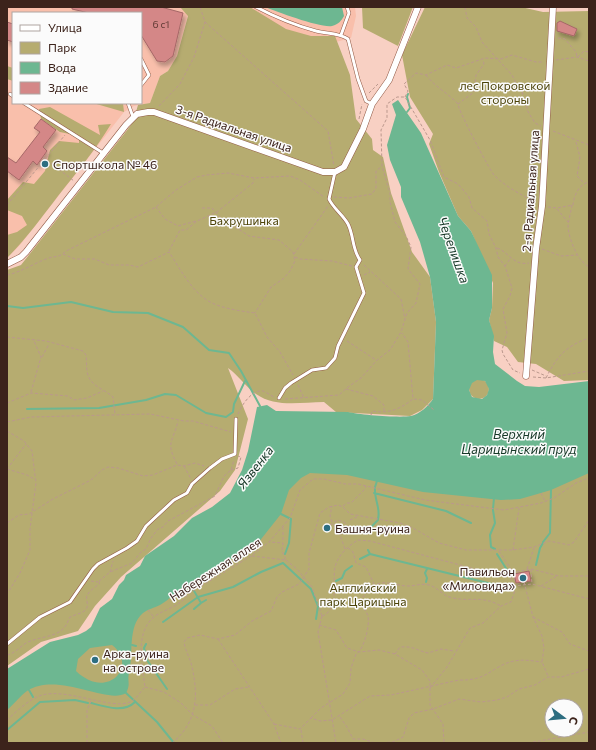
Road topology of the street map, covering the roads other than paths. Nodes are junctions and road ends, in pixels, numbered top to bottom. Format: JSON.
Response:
{"nodes":[{"id":1,"x":256,"y":7,"type":"edge"},
{"id":2,"x":347,"y":7,"type":"edge"},
{"id":3,"x":418,"y":7,"type":"edge"},
{"id":4,"x":554,"y":7,"type":"edge"},
{"id":5,"x":341,"y":35,"type":"junction"},
{"id":6,"x":142,"y":61,"type":"edge"},
{"id":7,"x":142,"y":84,"type":"edge"},
{"id":8,"x":26,"y":104,"type":"edge"},
{"id":9,"x":128,"y":104,"type":"edge"},
{"id":10,"x":372,"y":104,"type":"junction"},
{"id":11,"x":134,"y":117,"type":"junction"},
{"id":12,"x":103,"y":153,"type":"junction"},
{"id":13,"x":335,"y":170,"type":"junction"},
{"id":14,"x":7,"y":264,"type":"edge"},
{"id":15,"x":526,"y":376,"type":"road end"},
{"id":16,"x":279,"y":398,"type":"road end"},
{"id":17,"x":236,"y":418,"type":"road end"},
{"id":18,"x":7,"y":644,"type":"edge"}],
"edges":[{"from":1,"to":5,"type":"lane"},
{"from":2,"to":5,"type":"lane"},
{"from":3,"to":10,"type":"street"},
{"from":4,"to":15,"type":"street","name":"2-я Радиальная улица"},
{"from":5,"to":10,"type":"lane"},
{"from":6,"to":7,"type":"lane"},
{"from":8,"to":12,"type":"lane"},
{"from":9,"to":11,"type":"lane"},
{"from":10,"to":13,"type":"street"},
{"from":11,"to":12,"type":"street"},
{"from":11,"to":13,"type":"street","name":"3-я Радиальная улица"},
{"from":12,"to":14,"type":"street"},
{"from":13,"to":16,"type":"lane"},
{"from":17,"to":18,"type":"lane"}]}
